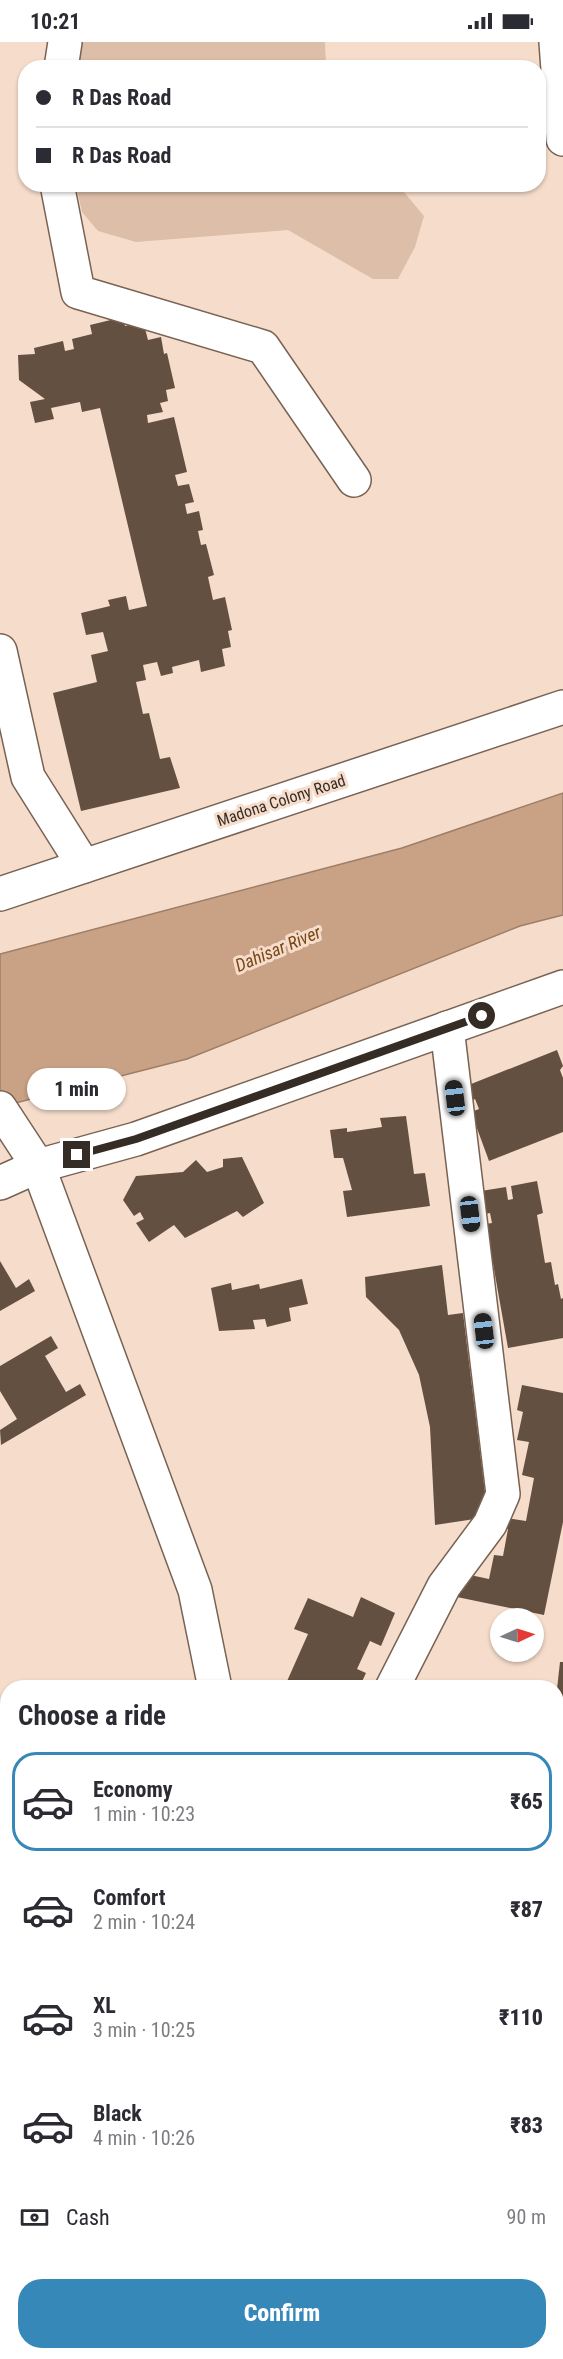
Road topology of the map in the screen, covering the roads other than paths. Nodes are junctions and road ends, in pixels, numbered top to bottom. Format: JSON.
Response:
{"nodes":[{"id":1,"x":65,"y":42,"type":"edge"},
{"id":2,"x":556,"y":42,"type":"edge"},
{"id":3,"x":62,"y":60,"type":"edge"},
{"id":4,"x":562,"y":139,"type":"edge"},
{"id":5,"x":59,"y":192,"type":"edge"},
{"id":6,"x":354,"y":480,"type":"dead end"},
{"id":7,"x":0,"y":651,"type":"edge"},
{"id":8,"x":563,"y":707,"type":"edge"},
{"id":9,"x":84,"y":866,"type":"junction"},
{"id":10,"x":0,"y":894,"type":"edge"},
{"id":11,"x":563,"y":987,"type":"edge"},
{"id":12,"x":447,"y":1028,"type":"junction"},
{"id":13,"x":7,"y":1120,"type":"edge"},
{"id":14,"x":38,"y":1166,"type":"junction"},
{"id":15,"x":0,"y":1183,"type":"edge"},
{"id":16,"x":213,"y":1680,"type":"edge"},
{"id":17,"x":396,"y":1680,"type":"edge"}],
"edges":[{"from":1,"to":3,"type":"street"},
{"from":2,"to":4,"type":"street"},
{"from":5,"to":6,"type":"street"},
{"from":7,"to":9,"type":"street"},
{"from":8,"to":9,"type":"street","name":"Madona Colony Road"},
{"from":9,"to":10,"type":"street","name":"Madona Colony Road"},
{"from":11,"to":12,"type":"street"},
{"from":12,"to":14,"type":"street"},
{"from":12,"to":17,"type":"street"},
{"from":13,"to":14,"type":"street"},
{"from":14,"to":15,"type":"street"},
{"from":14,"to":16,"type":"street"}]}
